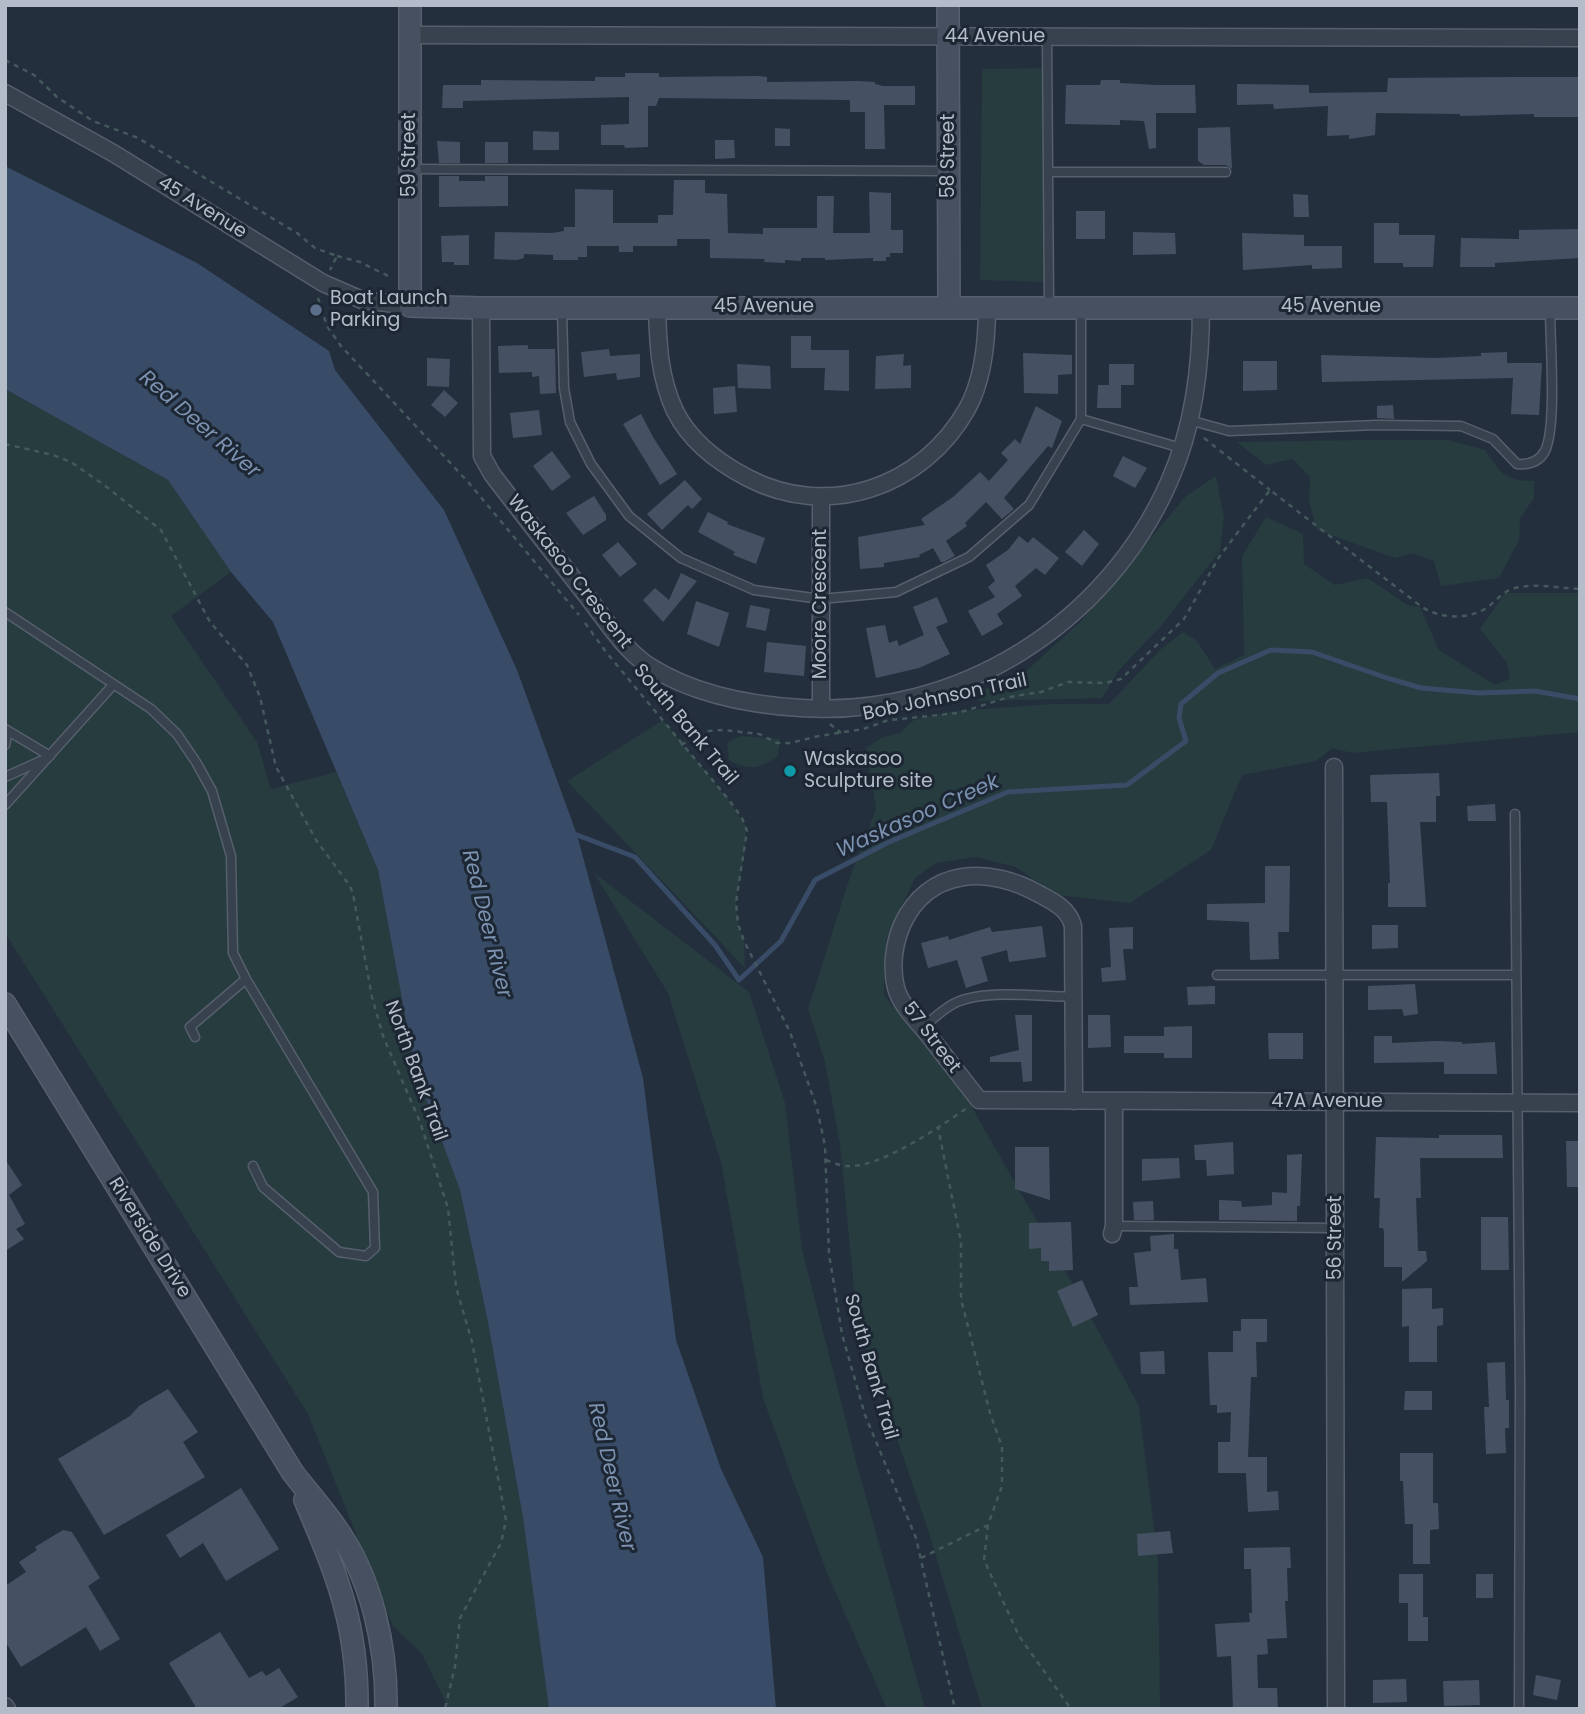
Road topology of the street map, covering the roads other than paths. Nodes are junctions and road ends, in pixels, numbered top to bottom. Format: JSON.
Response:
{"nodes":[{"id":1,"x":410,"y":5,"type":"edge"},
{"id":2,"x":948,"y":5,"type":"edge"},
{"id":3,"x":410,"y":35,"type":"junction"},
{"id":4,"x":948,"y":37,"type":"junction"},
{"id":5,"x":1047,"y":37,"type":"junction"},
{"id":6,"x":1580,"y":38,"type":"edge"},
{"id":7,"x":5,"y":93,"type":"edge"},
{"id":8,"x":410,"y":169,"type":"junction"},
{"id":9,"x":949,"y":171,"type":"junction"},
{"id":10,"x":1049,"y":172,"type":"junction"},
{"id":11,"x":1226,"y":172,"type":"dead end"},
{"id":12,"x":410,"y":306,"type":"junction"},
{"id":13,"x":949,"y":306,"type":"junction"},
{"id":14,"x":988,"y":306,"type":"junction"},
{"id":15,"x":1049,"y":306,"type":"junction"},
{"id":16,"x":1081,"y":306,"type":"junction"},
{"id":17,"x":1201,"y":306,"type":"junction"},
{"id":18,"x":562,"y":307,"type":"junction"},
{"id":19,"x":657,"y":307,"type":"junction"},
{"id":20,"x":1550,"y":307,"type":"junction"},
{"id":21,"x":1580,"y":307,"type":"edge"},
{"id":22,"x":481,"y":308,"type":"junction"},
{"id":23,"x":1081,"y":419,"type":"junction"},
{"id":24,"x":1189,"y":423,"type":"junction"},
{"id":25,"x":1181,"y":448,"type":"junction"},
{"id":26,"x":821,"y":498,"type":"junction"},
{"id":27,"x":821,"y":598,"type":"junction"},
{"id":28,"x":5,"y":612,"type":"edge"},
{"id":29,"x":113,"y":685,"type":"junction"},
{"id":30,"x":821,"y":709,"type":"junction"},
{"id":31,"x":7,"y":730,"type":"edge"},
{"id":32,"x":5,"y":745,"type":"edge"},
{"id":33,"x":50,"y":756,"type":"junction"},
{"id":34,"x":1334,"y":767,"type":"dead end"},
{"id":35,"x":5,"y":777,"type":"edge"},
{"id":36,"x":5,"y":805,"type":"edge"},
{"id":37,"x":1515,"y":814,"type":"dead end"},
{"id":38,"x":1217,"y":975,"type":"dead end"},
{"id":39,"x":1336,"y":975,"type":"junction"},
{"id":40,"x":1515,"y":975,"type":"junction"},
{"id":41,"x":246,"y":979,"type":"junction"},
{"id":42,"x":1074,"y":997,"type":"junction"},
{"id":43,"x":5,"y":1004,"type":"edge"},
{"id":44,"x":922,"y":1028,"type":"junction"},
{"id":45,"x":195,"y":1037,"type":"dead end"},
{"id":46,"x":1074,"y":1101,"type":"junction"},
{"id":47,"x":1114,"y":1101,"type":"junction"},
{"id":48,"x":1336,"y":1102,"type":"junction"},
{"id":49,"x":1517,"y":1102,"type":"junction"},
{"id":50,"x":1580,"y":1103,"type":"edge"},
{"id":51,"x":253,"y":1166,"type":"dead end"},
{"id":52,"x":1336,"y":1228,"type":"junction"},
{"id":53,"x":1113,"y":1230,"type":"joint"},
{"id":54,"x":293,"y":1473,"type":"junction"},
{"id":55,"x":377,"y":1626,"type":"junction"},
{"id":56,"x":352,"y":1634,"type":"junction"},
{"id":57,"x":357,"y":1709,"type":"edge"},
{"id":58,"x":386,"y":1709,"type":"edge"},
{"id":59,"x":1336,"y":1709,"type":"edge"},
{"id":60,"x":1519,"y":1709,"type":"edge"}],
"edges":[{"from":1,"to":3,"type":"street","name":"59 Street"},
{"from":2,"to":4,"type":"street","name":"58 Street"},
{"from":3,"to":4,"type":"street","name":"44 Avenue"},
{"from":3,"to":8,"type":"street","name":"59 Street"},
{"from":4,"to":5,"type":"street","name":"44 Avenue"},
{"from":4,"to":9,"type":"street","name":"58 Street"},
{"from":5,"to":6,"type":"street","name":"44 Avenue"},
{"from":5,"to":10,"type":"lane"},
{"from":7,"to":12,"type":"street","name":"45 Avenue"},
{"from":8,"to":9,"type":"lane"},
{"from":8,"to":12,"type":"street","name":"59 Street"},
{"from":9,"to":13,"type":"street","name":"58 Street"},
{"from":10,"to":11,"type":"lane"},
{"from":10,"to":15,"type":"lane"},
{"from":12,"to":22,"type":"street","name":"45 Avenue"},
{"from":13,"to":14,"type":"street","name":"45 Avenue"},
{"from":13,"to":19,"type":"street","name":"45 Avenue"},
{"from":14,"to":15,"type":"street","name":"45 Avenue"},
{"from":14,"to":26,"type":"street"},
{"from":15,"to":16,"type":"street","name":"45 Avenue"},
{"from":16,"to":17,"type":"street","name":"45 Avenue"},
{"from":16,"to":23,"type":"lane"},
{"from":17,"to":20,"type":"street","name":"45 Avenue"},
{"from":17,"to":24,"type":"street","name":"Waskasoo Crescent"},
{"from":18,"to":19,"type":"street","name":"45 Avenue"},
{"from":18,"to":22,"type":"street","name":"45 Avenue"},
{"from":18,"to":27,"type":"lane"},
{"from":19,"to":26,"type":"street"},
{"from":20,"to":21,"type":"street","name":"45 Avenue"},
{"from":20,"to":24,"type":"lane"},
{"from":22,"to":30,"type":"street","name":"Waskasoo Crescent"},
{"from":23,"to":25,"type":"lane"},
{"from":23,"to":27,"type":"lane"},
{"from":24,"to":25,"type":"street","name":"Waskasoo Crescent"},
{"from":25,"to":30,"type":"street","name":"Waskasoo Crescent"},
{"from":26,"to":27,"type":"street","name":"Moore Crescent"},
{"from":27,"to":30,"type":"street","name":"Moore Crescent"},
{"from":28,"to":29,"type":"lane"},
{"from":29,"to":33,"type":"lane"},
{"from":29,"to":41,"type":"lane"},
{"from":31,"to":32,"type":"lane"},
{"from":31,"to":33,"type":"lane"},
{"from":33,"to":35,"type":"lane"},
{"from":33,"to":36,"type":"lane"},
{"from":34,"to":39,"type":"street","name":"56 Street"},
{"from":37,"to":40,"type":"lane"},
{"from":38,"to":39,"type":"lane"},
{"from":39,"to":40,"type":"lane"},
{"from":39,"to":48,"type":"street","name":"56 Street"},
{"from":40,"to":49,"type":"lane"},
{"from":41,"to":45,"type":"lane"},
{"from":41,"to":51,"type":"lane"},
{"from":42,"to":44,"type":"lane"},
{"from":42,"to":44,"type":"street","name":"57 Street"},
{"from":42,"to":46,"type":"street","name":"57 Street"},
{"from":43,"to":54,"type":"street","name":"Riverside Drive"},
{"from":44,"to":46,"type":"street","name":"57 Street"},
{"from":46,"to":47,"type":"street","name":"47A Avenue"},
{"from":47,"to":48,"type":"street","name":"47A Avenue"},
{"from":47,"to":53,"type":"street"},
{"from":48,"to":49,"type":"street","name":"47A Avenue"},
{"from":48,"to":52,"type":"street","name":"56 Street"},
{"from":49,"to":50,"type":"street","name":"47A Avenue"},
{"from":49,"to":60,"type":"lane"},
{"from":52,"to":53,"type":"lane"},
{"from":52,"to":59,"type":"street","name":"56 Street"},
{"from":54,"to":55,"type":"street","name":"Riverside Drive"},
{"from":54,"to":56,"type":"street","name":"Riverside Drive"},
{"from":55,"to":56,"type":"street"},
{"from":55,"to":58,"type":"street","name":"Riverside Drive"},
{"from":56,"to":57,"type":"street","name":"Riverside Drive"}]}
